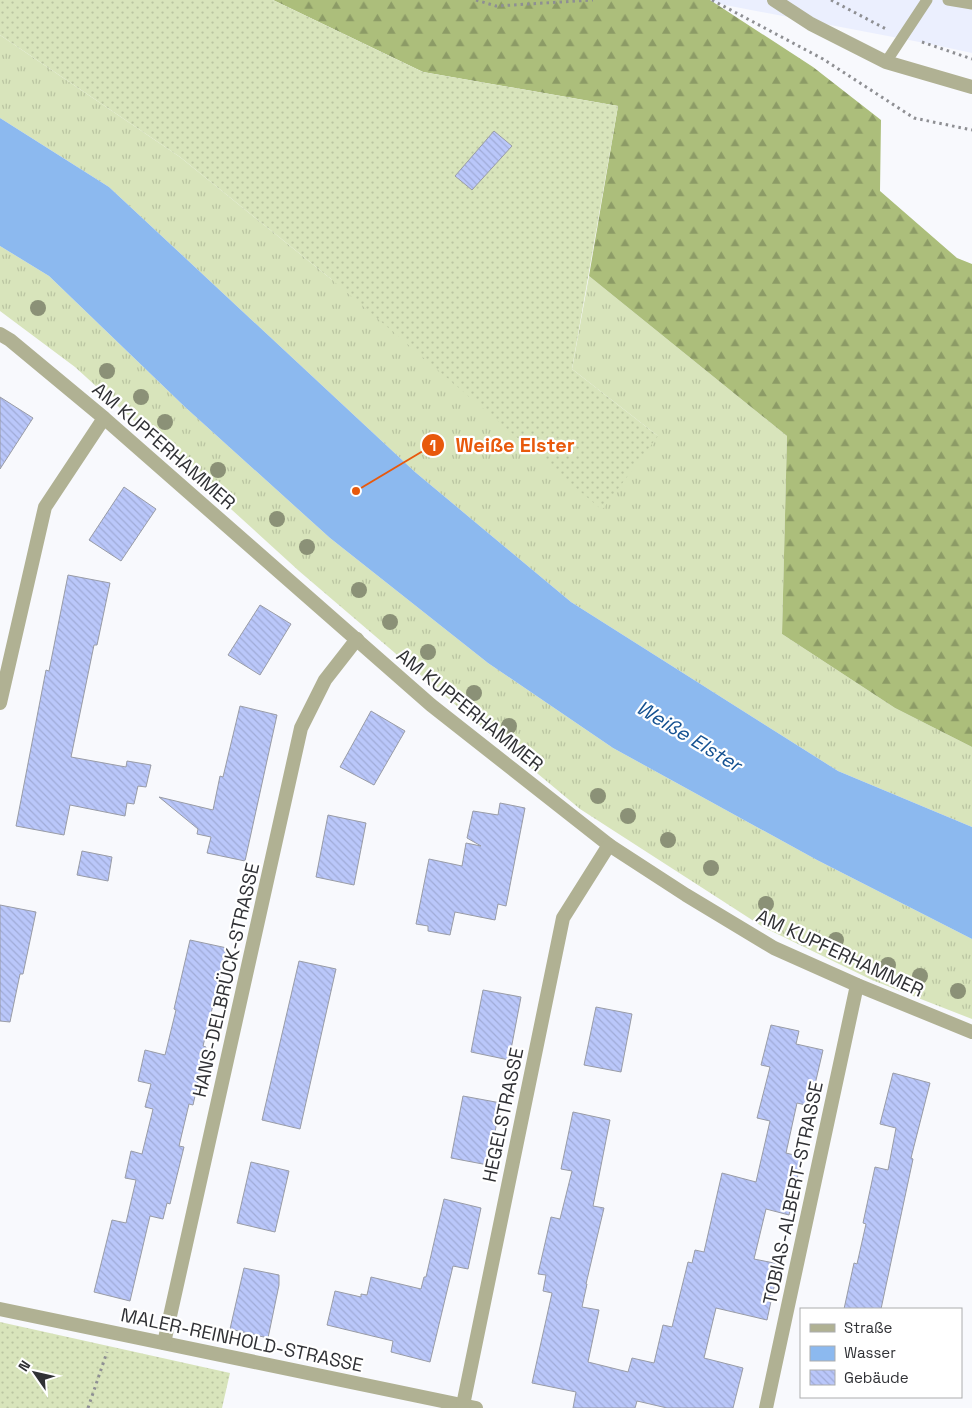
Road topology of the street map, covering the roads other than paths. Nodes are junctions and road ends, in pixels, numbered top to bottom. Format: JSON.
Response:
{"nodes":[{"id":1,"x":774,"y":0,"type":"edge"},
{"id":2,"x":927,"y":0,"type":"edge"},
{"id":3,"x":948,"y":0,"type":"edge"},
{"id":4,"x":972,"y":4,"type":"edge"},
{"id":5,"x":886,"y":62,"type":"junction"},
{"id":6,"x":972,"y":87,"type":"edge"},
{"id":7,"x":0,"y":334,"type":"edge"},
{"id":8,"x":104,"y":418,"type":"junction"},
{"id":9,"x":357,"y":639,"type":"junction"},
{"id":10,"x":0,"y":703,"type":"edge"},
{"id":11,"x":609,"y":846,"type":"junction"},
{"id":12,"x":857,"y":985,"type":"junction"},
{"id":13,"x":972,"y":1032,"type":"edge"},
{"id":14,"x":0,"y":1309,"type":"edge"},
{"id":15,"x":164,"y":1343,"type":"junction"},
{"id":16,"x":469,"y":1406,"type":"edge"},
{"id":17,"x":766,"y":1408,"type":"edge"}],
"edges":[{"from":1,"to":5,"type":"street"},
{"from":2,"to":5,"type":"lane"},
{"from":3,"to":4,"type":"lane"},
{"from":5,"to":6,"type":"street"},
{"from":7,"to":8,"type":"street","name":"AM KUPFERHAMMER"},
{"from":8,"to":9,"type":"street","name":"AM KUPFERHAMMER"},
{"from":8,"to":10,"type":"street"},
{"from":9,"to":11,"type":"street","name":"AM KUPFERHAMMER"},
{"from":9,"to":15,"type":"street","name":"HANS-DELBRÜCK-STRASSE"},
{"from":11,"to":12,"type":"street","name":"AM KUPFERHAMMER"},
{"from":11,"to":16,"type":"street","name":"HEGELSTRASSE"},
{"from":12,"to":13,"type":"street","name":"AM KUPFERHAMMER"},
{"from":12,"to":17,"type":"street","name":"TOBIAS-ALBERT-STRASSE"},
{"from":14,"to":15,"type":"street","name":"MALER-REINHOLD-STRASSE"},
{"from":15,"to":16,"type":"street","name":"MALER-REINHOLD-STRASSE"}]}
